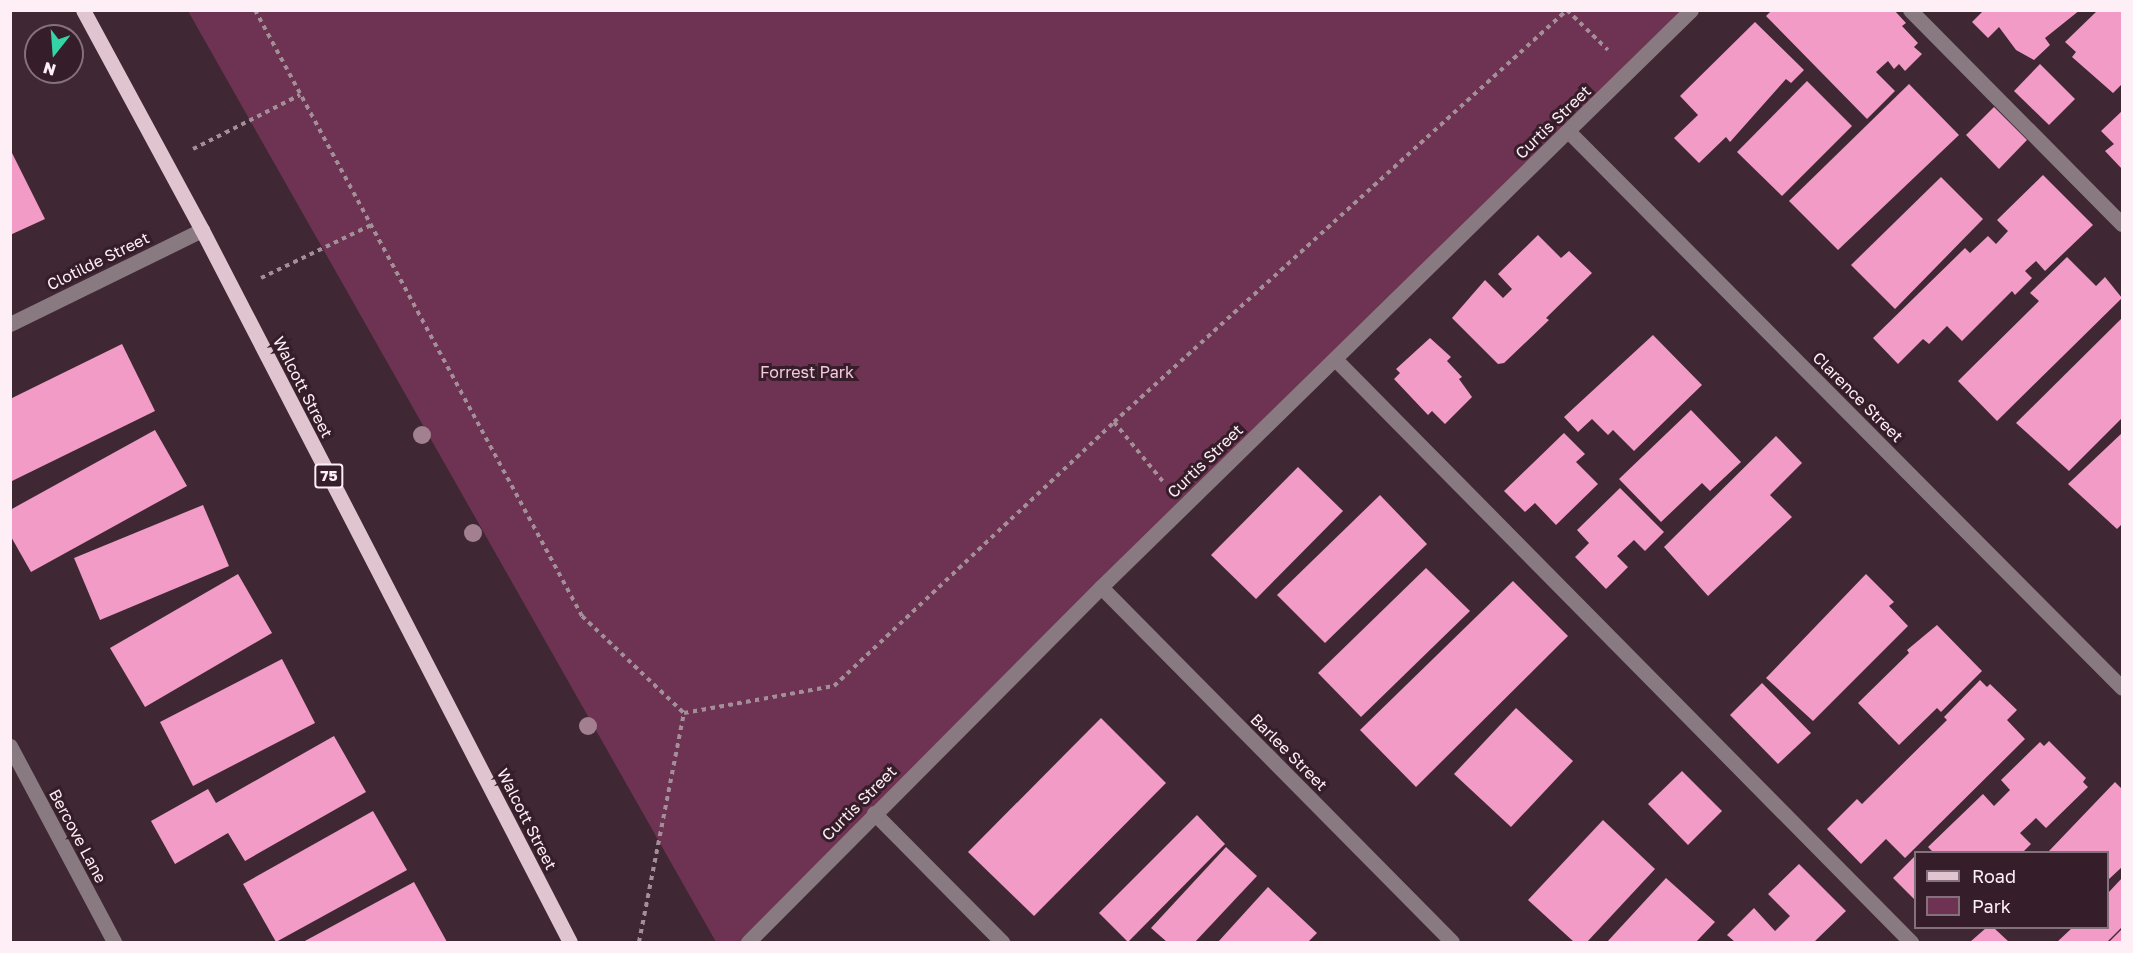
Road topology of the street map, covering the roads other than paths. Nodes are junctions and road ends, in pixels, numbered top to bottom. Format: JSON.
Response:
{"nodes":[{"id":1,"x":83,"y":10,"type":"edge"},
{"id":2,"x":1691,"y":10,"type":"edge"},
{"id":3,"x":1910,"y":10,"type":"edge"},
{"id":4,"x":1569,"y":132,"type":"junction"},
{"id":5,"x":2122,"y":224,"type":"edge"},
{"id":6,"x":202,"y":230,"type":"junction"},
{"id":7,"x":10,"y":324,"type":"edge"},
{"id":8,"x":1335,"y":359,"type":"junction"},
{"id":9,"x":1101,"y":587,"type":"junction"},
{"id":10,"x":2122,"y":688,"type":"edge"},
{"id":11,"x":10,"y":746,"type":"edge"},
{"id":12,"x":874,"y":813,"type":"junction"},
{"id":13,"x":114,"y":942,"type":"edge"},
{"id":14,"x":570,"y":942,"type":"edge"},
{"id":15,"x":748,"y":942,"type":"edge"},
{"id":16,"x":1002,"y":942,"type":"edge"},
{"id":17,"x":1452,"y":942,"type":"edge"},
{"id":18,"x":1911,"y":942,"type":"edge"}],
"edges":[{"from":1,"to":6,"type":"main road","name":"Walcott Street","number":"75"},
{"from":2,"to":4,"type":"street","name":"Curtis Street"},
{"from":3,"to":5,"type":"street"},
{"from":4,"to":8,"type":"street","name":"Curtis Street"},
{"from":4,"to":10,"type":"street","name":"Clarence Street"},
{"from":6,"to":7,"type":"street","name":"Clotilde Street"},
{"from":6,"to":14,"type":"main road","name":"Walcott Street","number":"75"},
{"from":8,"to":9,"type":"street","name":"Curtis Street"},
{"from":8,"to":18,"type":"street"},
{"from":9,"to":12,"type":"street","name":"Curtis Street"},
{"from":9,"to":17,"type":"street","name":"Barlee Street"},
{"from":11,"to":13,"type":"street","name":"Bercove Lane"},
{"from":12,"to":15,"type":"street","name":"Curtis Street"},
{"from":12,"to":16,"type":"street"}]}
